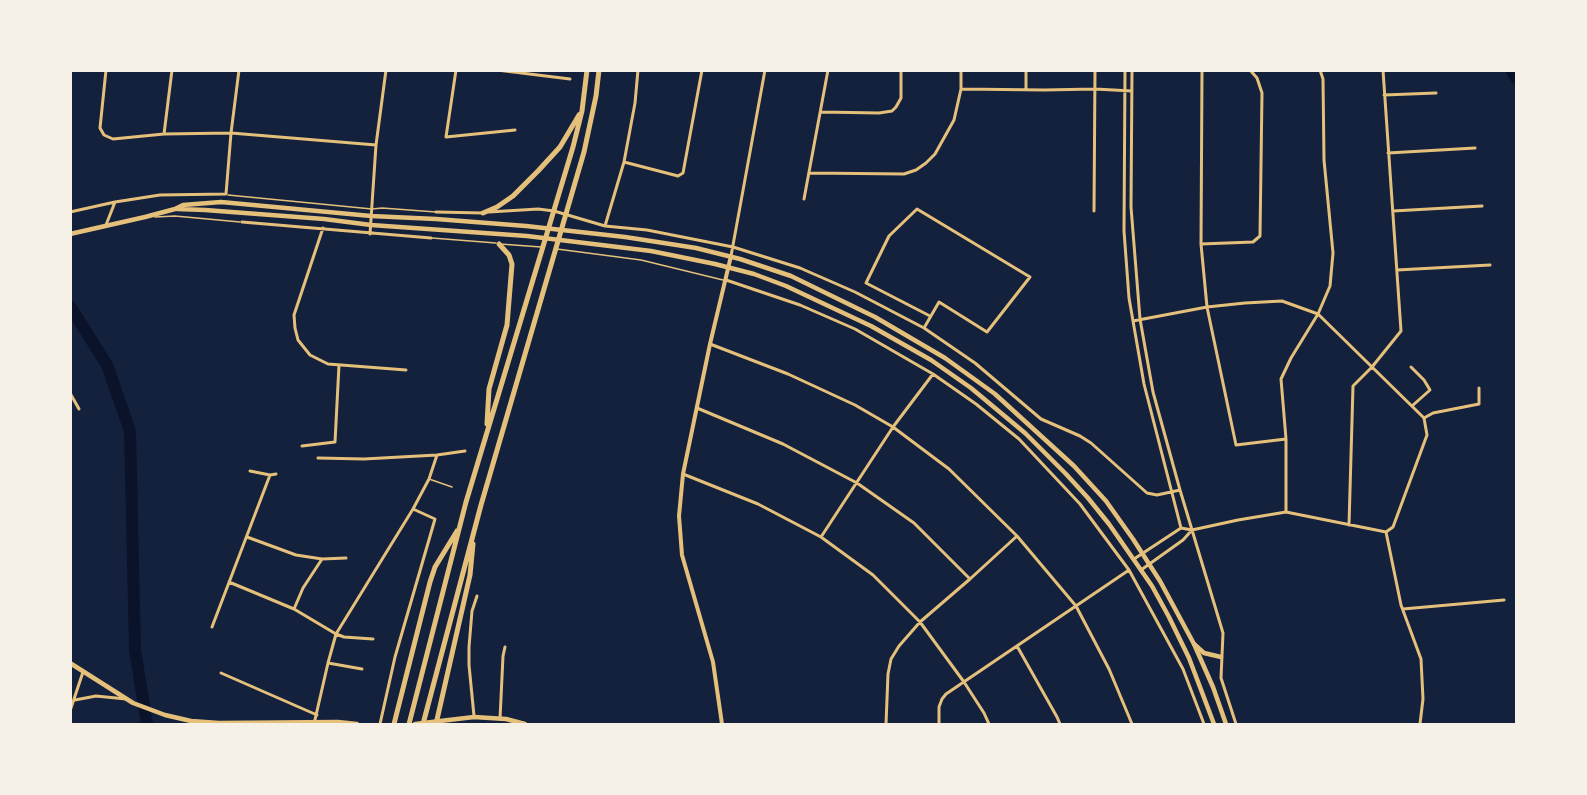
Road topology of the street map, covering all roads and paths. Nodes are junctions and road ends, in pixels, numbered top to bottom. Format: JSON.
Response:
{"nodes":[{"id":1,"x":106,"y":70,"type":"edge"},
{"id":2,"x":172,"y":70,"type":"edge"},
{"id":3,"x":239,"y":70,"type":"edge"},
{"id":4,"x":386,"y":70,"type":"edge"},
{"id":5,"x":456,"y":70,"type":"edge"},
{"id":6,"x":497,"y":70,"type":"edge"},
{"id":7,"x":587,"y":70,"type":"edge"},
{"id":8,"x":599,"y":70,"type":"edge"},
{"id":9,"x":638,"y":70,"type":"edge"},
{"id":10,"x":702,"y":70,"type":"edge"},
{"id":11,"x":765,"y":70,"type":"edge"},
{"id":12,"x":828,"y":70,"type":"edge"},
{"id":13,"x":901,"y":70,"type":"edge"},
{"id":14,"x":961,"y":70,"type":"edge"},
{"id":15,"x":1026,"y":70,"type":"edge"},
{"id":16,"x":1095,"y":70,"type":"edge"},
{"id":17,"x":1125,"y":70,"type":"edge"},
{"id":18,"x":1132,"y":70,"type":"edge"},
{"id":19,"x":1202,"y":70,"type":"edge"},
{"id":20,"x":1250,"y":70,"type":"edge"},
{"id":21,"x":1320,"y":70,"type":"edge"},
{"id":22,"x":1383,"y":70,"type":"edge"},
{"id":23,"x":521,"y":72,"type":"edge"},
{"id":24,"x":570,"y":79,"type":"dead end"},
{"id":25,"x":1426,"y":86,"type":"dead end"},
{"id":26,"x":961,"y":89,"type":"junction"},
{"id":27,"x":1095,"y":89,"type":"junction"},
{"id":28,"x":1026,"y":90,"type":"junction"},
{"id":29,"x":1124,"y":91,"type":"junction"},
{"id":30,"x":1132,"y":91,"type":"junction"},
{"id":31,"x":1436,"y":93,"type":"dead end"},
{"id":32,"x":1426,"y":94,"type":"junction"},
{"id":33,"x":1384,"y":95,"type":"junction"},
{"id":34,"x":582,"y":111,"type":"junction"},
{"id":35,"x":820,"y":112,"type":"junction"},
{"id":36,"x":515,"y":130,"type":"dead end"},
{"id":37,"x":231,"y":133,"type":"junction"},
{"id":38,"x":164,"y":134,"type":"junction"},
{"id":39,"x":1467,"y":141,"type":"dead end"},
{"id":40,"x":376,"y":145,"type":"junction"},
{"id":41,"x":1475,"y":148,"type":"dead end"},
{"id":42,"x":1468,"y":149,"type":"junction"},
{"id":43,"x":1388,"y":153,"type":"junction"},
{"id":44,"x":624,"y":162,"type":"junction"},
{"id":45,"x":810,"y":172,"type":"junction"},
{"id":46,"x":226,"y":194,"type":"junction"},
{"id":47,"x":804,"y":199,"type":"dead end"},
{"id":48,"x":115,"y":202,"type":"junction"},
{"id":49,"x":1482,"y":206,"type":"dead end"},
{"id":50,"x":175,"y":209,"type":"junction"},
{"id":51,"x":372,"y":209,"type":"junction"},
{"id":52,"x":1094,"y":211,"type":"dead end"},
{"id":53,"x":1393,"y":211,"type":"junction"},
{"id":54,"x":70,"y":212,"type":"edge"},
{"id":55,"x":436,"y":212,"type":"joint"},
{"id":56,"x":483,"y":213,"type":"junction"},
{"id":57,"x":371,"y":216,"type":"junction"},
{"id":58,"x":145,"y":217,"type":"junction"},
{"id":59,"x":242,"y":222,"type":"joint"},
{"id":60,"x":371,"y":225,"type":"junction"},
{"id":61,"x":105,"y":226,"type":"junction"},
{"id":62,"x":605,"y":226,"type":"junction"},
{"id":63,"x":323,"y":228,"type":"junction"},
{"id":64,"x":70,"y":234,"type":"edge"},
{"id":65,"x":370,"y":234,"type":"junction"},
{"id":66,"x":431,"y":238,"type":"joint"},
{"id":67,"x":499,"y":244,"type":"junction"},
{"id":68,"x":1201,"y":244,"type":"junction"},
{"id":69,"x":733,"y":247,"type":"junction"},
{"id":70,"x":731,"y":256,"type":"junction"},
{"id":71,"x":1490,"y":266,"type":"dead end"},
{"id":72,"x":729,"y":267,"type":"junction"},
{"id":73,"x":1397,"y":270,"type":"junction"},
{"id":74,"x":726,"y":280,"type":"junction"},
{"id":75,"x":1206,"y":307,"type":"junction"},
{"id":76,"x":1318,"y":314,"type":"junction"},
{"id":77,"x":930,"y":316,"type":"junction"},
{"id":78,"x":1140,"y":319,"type":"junction"},
{"id":79,"x":1133,"y":321,"type":"junction"},
{"id":80,"x":924,"y":328,"type":"junction"},
{"id":81,"x":710,"y":345,"type":"junction"},
{"id":82,"x":339,"y":365,"type":"junction"},
{"id":83,"x":1372,"y":367,"type":"junction"},
{"id":84,"x":1411,"y":367,"type":"dead end"},
{"id":85,"x":406,"y":370,"type":"dead end"},
{"id":86,"x":933,"y":374,"type":"junction"},
{"id":87,"x":1479,"y":388,"type":"dead end"},
{"id":88,"x":70,"y":393,"type":"edge"},
{"id":89,"x":1412,"y":406,"type":"junction"},
{"id":90,"x":697,"y":408,"type":"junction"},
{"id":91,"x":79,"y":409,"type":"dead end"},
{"id":92,"x":1424,"y":418,"type":"junction"},
{"id":93,"x":893,"y":427,"type":"junction"},
{"id":94,"x":486,"y":435,"type":"junction"},
{"id":95,"x":1286,"y":439,"type":"junction"},
{"id":96,"x":302,"y":446,"type":"dead end"},
{"id":97,"x":465,"y":452,"type":"dead end"},
{"id":98,"x":436,"y":455,"type":"junction"},
{"id":99,"x":318,"y":458,"type":"dead end"},
{"id":100,"x":250,"y":471,"type":"dead end"},
{"id":101,"x":276,"y":474,"type":"dead end"},
{"id":102,"x":683,"y":474,"type":"junction"},
{"id":103,"x":270,"y":475,"type":"junction"},
{"id":104,"x":429,"y":479,"type":"junction"},
{"id":105,"x":857,"y":483,"type":"junction"},
{"id":106,"x":453,"y":487,"type":"dead end"},
{"id":107,"x":1180,"y":490,"type":"junction"},
{"id":108,"x":1172,"y":492,"type":"junction"},
{"id":109,"x":413,"y":508,"type":"junction"},
{"id":110,"x":1286,"y":512,"type":"junction"},
{"id":111,"x":460,"y":525,"type":"junction"},
{"id":112,"x":1349,"y":525,"type":"junction"},
{"id":113,"x":1181,"y":528,"type":"junction"},
{"id":114,"x":474,"y":529,"type":"junction"},
{"id":115,"x":1192,"y":531,"type":"junction"},
{"id":116,"x":1386,"y":532,"type":"junction"},
{"id":117,"x":1017,"y":536,"type":"junction"},
{"id":118,"x":247,"y":537,"type":"junction"},
{"id":119,"x":821,"y":537,"type":"junction"},
{"id":120,"x":1142,"y":553,"type":"junction"},
{"id":121,"x":346,"y":558,"type":"dead end"},
{"id":122,"x":322,"y":559,"type":"junction"},
{"id":123,"x":1134,"y":559,"type":"junction"},
{"id":124,"x":1149,"y":564,"type":"junction"},
{"id":125,"x":1129,"y":570,"type":"junction"},
{"id":126,"x":1141,"y":570,"type":"junction"},
{"id":127,"x":970,"y":579,"type":"junction"},
{"id":128,"x":229,"y":582,"type":"junction"},
{"id":129,"x":477,"y":596,"type":"dead end"},
{"id":130,"x":1504,"y":600,"type":"dead end"},
{"id":131,"x":1076,"y":606,"type":"junction"},
{"id":132,"x":294,"y":609,"type":"junction"},
{"id":133,"x":1403,"y":609,"type":"junction"},
{"id":134,"x":920,"y":622,"type":"junction"},
{"id":135,"x":212,"y":627,"type":"dead end"},
{"id":136,"x":336,"y":634,"type":"junction"},
{"id":137,"x":373,"y":639,"type":"dead end"},
{"id":138,"x":1194,"y":644,"type":"junction"},
{"id":139,"x":1017,"y":646,"type":"junction"},
{"id":140,"x":505,"y":647,"type":"dead end"},
{"id":141,"x":1221,"y":657,"type":"junction"},
{"id":142,"x":70,"y":663,"type":"edge"},
{"id":143,"x":328,"y":663,"type":"junction"},
{"id":144,"x":362,"y":669,"type":"dead end"},
{"id":145,"x":83,"y":672,"type":"junction"},
{"id":146,"x":221,"y":673,"type":"dead end"},
{"id":147,"x":964,"y":682,"type":"junction"},
{"id":148,"x":126,"y":699,"type":"junction"},
{"id":149,"x":75,"y":700,"type":"junction"},
{"id":150,"x":71,"y":706,"type":"edge"},
{"id":151,"x":70,"y":711,"type":"edge"},
{"id":152,"x":317,"y":715,"type":"junction"},
{"id":153,"x":474,"y":717,"type":"junction"},
{"id":154,"x":500,"y":719,"type":"junction"},
{"id":155,"x":315,"y":723,"type":"edge"},
{"id":156,"x":436,"y":723,"type":"edge"},
{"id":157,"x":510,"y":723,"type":"edge"},
{"id":158,"x":357,"y":724,"type":"edge"},
{"id":159,"x":380,"y":724,"type":"edge"},
{"id":160,"x":394,"y":724,"type":"edge"},
{"id":161,"x":409,"y":724,"type":"edge"},
{"id":162,"x":415,"y":724,"type":"edge"},
{"id":163,"x":423,"y":724,"type":"edge"},
{"id":164,"x":525,"y":724,"type":"edge"},
{"id":165,"x":722,"y":724,"type":"edge"},
{"id":166,"x":886,"y":724,"type":"edge"},
{"id":167,"x":939,"y":724,"type":"edge"},
{"id":168,"x":989,"y":724,"type":"edge"},
{"id":169,"x":1060,"y":724,"type":"edge"},
{"id":170,"x":1132,"y":724,"type":"edge"},
{"id":171,"x":1204,"y":724,"type":"edge"},
{"id":172,"x":1214,"y":724,"type":"edge"},
{"id":173,"x":1226,"y":724,"type":"edge"},
{"id":174,"x":1236,"y":724,"type":"edge"},
{"id":175,"x":1420,"y":724,"type":"edge"}],
"edges":[{"from":1,"to":38,"type":"street"},
{"from":2,"to":38,"type":"street"},
{"from":3,"to":37,"type":"street"},
{"from":4,"to":40,"type":"street"},
{"from":5,"to":36,"type":"street"},
{"from":6,"to":23,"type":"street"},
{"from":7,"to":34,"type":"highway"},
{"from":8,"to":114,"type":"highway"},
{"from":9,"to":44,"type":"street"},
{"from":10,"to":44,"type":"street"},
{"from":11,"to":69,"type":"street"},
{"from":12,"to":35,"type":"street"},
{"from":13,"to":35,"type":"street"},
{"from":14,"to":26,"type":"street"},
{"from":15,"to":28,"type":"street"},
{"from":16,"to":27,"type":"street"},
{"from":17,"to":29,"type":"street"},
{"from":18,"to":30,"type":"street"},
{"from":19,"to":68,"type":"street"},
{"from":20,"to":68,"type":"street"},
{"from":21,"to":76,"type":"street"},
{"from":22,"to":33,"type":"street"},
{"from":23,"to":24,"type":"street"},
{"from":25,"to":32,"type":"street"},
{"from":26,"to":28,"type":"street"},
{"from":26,"to":45,"type":"street"},
{"from":27,"to":28,"type":"street"},
{"from":27,"to":29,"type":"street"},
{"from":27,"to":52,"type":"street"},
{"from":29,"to":30,"type":"street"},
{"from":29,"to":79,"type":"street"},
{"from":30,"to":78,"type":"street"},
{"from":31,"to":32,"type":"street"},
{"from":32,"to":33,"type":"street"},
{"from":33,"to":43,"type":"street"},
{"from":34,"to":56,"type":"highway"},
{"from":34,"to":94,"type":"highway"},
{"from":35,"to":45,"type":"street"},
{"from":37,"to":38,"type":"street"},
{"from":37,"to":40,"type":"street"},
{"from":37,"to":46,"type":"street"},
{"from":39,"to":42,"type":"street"},
{"from":40,"to":51,"type":"street"},
{"from":41,"to":42,"type":"street"},
{"from":42,"to":43,"type":"street"},
{"from":43,"to":53,"type":"street"},
{"from":44,"to":62,"type":"street"},
{"from":45,"to":47,"type":"street"},
{"from":46,"to":48,"type":"street"},
{"from":46,"to":51,"type":"lane"},
{"from":48,"to":54,"type":"street"},
{"from":48,"to":61,"type":"street"},
{"from":49,"to":53,"type":"street"},
{"from":50,"to":57,"type":"main road"},
{"from":50,"to":58,"type":"main road"},
{"from":50,"to":60,"type":"main road"},
{"from":51,"to":55,"type":"lane"},
{"from":51,"to":57,"type":"street"},
{"from":53,"to":73,"type":"street"},
{"from":55,"to":56,"type":"street"},
{"from":56,"to":62,"type":"street"},
{"from":57,"to":60,"type":"street"},
{"from":57,"to":70,"type":"main road"},
{"from":58,"to":59,"type":"lane"},
{"from":58,"to":61,"type":"main road"},
{"from":59,"to":63,"type":"street"},
{"from":60,"to":65,"type":"street"},
{"from":60,"to":72,"type":"main road"},
{"from":61,"to":64,"type":"main road"},
{"from":62,"to":69,"type":"street"},
{"from":63,"to":65,"type":"street"},
{"from":63,"to":82,"type":"street"},
{"from":65,"to":66,"type":"street"},
{"from":66,"to":67,"type":"lane"},
{"from":67,"to":74,"type":"lane"},
{"from":67,"to":94,"type":"highway"},
{"from":68,"to":75,"type":"street"},
{"from":69,"to":70,"type":"street"},
{"from":69,"to":80,"type":"street"},
{"from":70,"to":72,"type":"street"},
{"from":70,"to":120,"type":"main road"},
{"from":71,"to":73,"type":"street"},
{"from":72,"to":74,"type":"street"},
{"from":72,"to":123,"type":"main road"},
{"from":73,"to":83,"type":"street"},
{"from":74,"to":81,"type":"street"},
{"from":74,"to":86,"type":"street"},
{"from":75,"to":76,"type":"street"},
{"from":75,"to":78,"type":"street"},
{"from":75,"to":95,"type":"street"},
{"from":76,"to":83,"type":"street"},
{"from":76,"to":95,"type":"street"},
{"from":77,"to":77,"type":"street"},
{"from":77,"to":80,"type":"street"},
{"from":78,"to":79,"type":"street"},
{"from":78,"to":107,"type":"street"},
{"from":79,"to":108,"type":"street"},
{"from":80,"to":108,"type":"street"},
{"from":81,"to":90,"type":"street"},
{"from":81,"to":93,"type":"street"},
{"from":82,"to":85,"type":"street"},
{"from":82,"to":96,"type":"street"},
{"from":83,"to":89,"type":"street"},
{"from":83,"to":112,"type":"street"},
{"from":84,"to":89,"type":"street"},
{"from":86,"to":93,"type":"street"},
{"from":86,"to":125,"type":"street"},
{"from":87,"to":92,"type":"street"},
{"from":88,"to":91,"type":"street"},
{"from":89,"to":92,"type":"street"},
{"from":90,"to":102,"type":"street"},
{"from":90,"to":105,"type":"street"},
{"from":92,"to":116,"type":"street"},
{"from":93,"to":105,"type":"street"},
{"from":93,"to":117,"type":"street"},
{"from":94,"to":111,"type":"highway"},
{"from":95,"to":110,"type":"street"},
{"from":97,"to":98,"type":"street"},
{"from":98,"to":99,"type":"street"},
{"from":98,"to":104,"type":"street"},
{"from":100,"to":103,"type":"street"},
{"from":101,"to":103,"type":"street"},
{"from":102,"to":119,"type":"street"},
{"from":102,"to":165,"type":"street"},
{"from":103,"to":118,"type":"street"},
{"from":104,"to":106,"type":"lane"},
{"from":104,"to":109,"type":"street"},
{"from":105,"to":119,"type":"street"},
{"from":105,"to":127,"type":"street"},
{"from":107,"to":108,"type":"street"},
{"from":107,"to":115,"type":"street"},
{"from":108,"to":113,"type":"street"},
{"from":109,"to":136,"type":"street"},
{"from":109,"to":159,"type":"street"},
{"from":110,"to":112,"type":"street"},
{"from":110,"to":115,"type":"street"},
{"from":111,"to":160,"type":"highway"},
{"from":111,"to":161,"type":"highway"},
{"from":112,"to":116,"type":"street"},
{"from":113,"to":115,"type":"street"},
{"from":113,"to":120,"type":"street"},
{"from":114,"to":156,"type":"highway"},
{"from":114,"to":163,"type":"highway"},
{"from":115,"to":124,"type":"street"},
{"from":115,"to":141,"type":"street"},
{"from":116,"to":133,"type":"street"},
{"from":117,"to":127,"type":"street"},
{"from":117,"to":131,"type":"street"},
{"from":118,"to":122,"type":"street"},
{"from":118,"to":128,"type":"street"},
{"from":119,"to":134,"type":"street"},
{"from":120,"to":123,"type":"street"},
{"from":120,"to":124,"type":"main road"},
{"from":121,"to":122,"type":"street"},
{"from":122,"to":132,"type":"street"},
{"from":123,"to":126,"type":"main road"},
{"from":124,"to":126,"type":"street"},
{"from":124,"to":138,"type":"main road"},
{"from":125,"to":131,"type":"street"},
{"from":125,"to":171,"type":"street"},
{"from":126,"to":172,"type":"main road"},
{"from":127,"to":134,"type":"street"},
{"from":128,"to":132,"type":"street"},
{"from":128,"to":135,"type":"street"},
{"from":129,"to":153,"type":"street"},
{"from":130,"to":133,"type":"street"},
{"from":131,"to":139,"type":"street"},
{"from":131,"to":170,"type":"street"},
{"from":132,"to":136,"type":"street"},
{"from":133,"to":175,"type":"street"},
{"from":134,"to":147,"type":"street"},
{"from":134,"to":166,"type":"street"},
{"from":136,"to":137,"type":"street"},
{"from":136,"to":143,"type":"street"},
{"from":138,"to":141,"type":"main road"},
{"from":138,"to":173,"type":"main road"},
{"from":139,"to":147,"type":"street"},
{"from":139,"to":169,"type":"street"},
{"from":140,"to":154,"type":"street"},
{"from":141,"to":174,"type":"street"},
{"from":142,"to":145,"type":"main road"},
{"from":143,"to":144,"type":"street"},
{"from":143,"to":152,"type":"street"},
{"from":145,"to":148,"type":"main road"},
{"from":145,"to":149,"type":"street"},
{"from":146,"to":152,"type":"street"},
{"from":147,"to":167,"type":"street"},
{"from":147,"to":168,"type":"street"},
{"from":148,"to":149,"type":"street"},
{"from":148,"to":155,"type":"main road"},
{"from":149,"to":150,"type":"street"},
{"from":150,"to":151,"type":"street"},
{"from":152,"to":155,"type":"street"},
{"from":153,"to":154,"type":"main road"},
{"from":153,"to":156,"type":"main road"},
{"from":154,"to":157,"type":"main road"},
{"from":155,"to":158,"type":"main road"},
{"from":156,"to":162,"type":"main road"},
{"from":157,"to":164,"type":"main road"}]}
